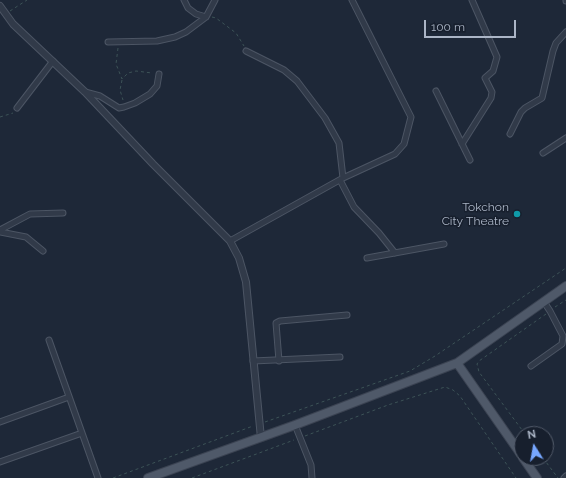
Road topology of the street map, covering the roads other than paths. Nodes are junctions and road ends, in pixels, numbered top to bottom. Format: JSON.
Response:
{"nodes":[{"id":1,"x":184,"y":0,"type":"edge"},
{"id":2,"x":215,"y":0,"type":"edge"},
{"id":3,"x":352,"y":0,"type":"edge"},
{"id":4,"x":472,"y":0,"type":"edge"},
{"id":5,"x":0,"y":6,"type":"edge"},
{"id":6,"x":206,"y":17,"type":"junction"},
{"id":7,"x":566,"y":32,"type":"edge"},
{"id":8,"x":108,"y":42,"type":"dead end"},
{"id":9,"x":246,"y":51,"type":"road end"},
{"id":10,"x":53,"y":62,"type":"junction"},
{"id":11,"x":159,"y":74,"type":"road end"},
{"id":12,"x":436,"y":91,"type":"dead end"},
{"id":13,"x":85,"y":92,"type":"junction"},
{"id":14,"x":16,"y":108,"type":"road end"},
{"id":15,"x":510,"y":134,"type":"dead end"},
{"id":16,"x":566,"y":138,"type":"edge"},
{"id":17,"x":462,"y":144,"type":"junction"},
{"id":18,"x":543,"y":153,"type":"dead end"},
{"id":19,"x":470,"y":160,"type":"dead end"},
{"id":20,"x":341,"y":179,"type":"junction"},
{"id":21,"x":64,"y":213,"type":"dead end"},
{"id":22,"x":0,"y":231,"type":"edge"},
{"id":23,"x":230,"y":241,"type":"junction"},
{"id":24,"x":444,"y":244,"type":"dead end"},
{"id":25,"x":43,"y":251,"type":"dead end"},
{"id":26,"x":395,"y":253,"type":"junction"},
{"id":27,"x":367,"y":258,"type":"dead end"},
{"id":28,"x":566,"y":286,"type":"edge"},
{"id":29,"x":544,"y":302,"type":"junction"},
{"id":30,"x":347,"y":315,"type":"dead end"},
{"id":31,"x":49,"y":340,"type":"dead end"},
{"id":32,"x":564,"y":344,"type":"edge"},
{"id":33,"x":340,"y":357,"type":"dead end"},
{"id":34,"x":253,"y":361,"type":"junction"},
{"id":35,"x":279,"y":361,"type":"junction"},
{"id":36,"x":457,"y":363,"type":"junction"},
{"id":37,"x":531,"y":366,"type":"dead end"},
{"id":38,"x":69,"y":397,"type":"junction"},
{"id":39,"x":0,"y":422,"type":"edge"},
{"id":40,"x":295,"y":425,"type":"junction"},
{"id":41,"x":82,"y":433,"type":"junction"},
{"id":42,"x":261,"y":438,"type":"junction"},
{"id":43,"x":514,"y":444,"type":"edge"},
{"id":44,"x":0,"y":462,"type":"edge"},
{"id":45,"x":529,"y":466,"type":"edge"},
{"id":46,"x":98,"y":478,"type":"edge"},
{"id":47,"x":148,"y":478,"type":"edge"},
{"id":48,"x":312,"y":478,"type":"edge"},
{"id":49,"x":537,"y":478,"type":"edge"}],
"edges":[{"from":1,"to":6,"type":"street"},
{"from":2,"to":6,"type":"street"},
{"from":3,"to":20,"type":"street"},
{"from":4,"to":17,"type":"street"},
{"from":5,"to":10,"type":"street"},
{"from":6,"to":8,"type":"street"},
{"from":7,"to":15,"type":"street"},
{"from":9,"to":20,"type":"street"},
{"from":10,"to":13,"type":"street"},
{"from":10,"to":14,"type":"street"},
{"from":11,"to":13,"type":"street"},
{"from":12,"to":17,"type":"street"},
{"from":13,"to":23,"type":"street"},
{"from":16,"to":18,"type":"street"},
{"from":17,"to":19,"type":"street"},
{"from":20,"to":23,"type":"street"},
{"from":20,"to":26,"type":"street"},
{"from":21,"to":22,"type":"street"},
{"from":22,"to":25,"type":"street"},
{"from":23,"to":34,"type":"street"},
{"from":24,"to":26,"type":"street"},
{"from":26,"to":27,"type":"street"},
{"from":28,"to":29,"type":"main road"},
{"from":29,"to":32,"type":"street"},
{"from":29,"to":36,"type":"main road"},
{"from":30,"to":35,"type":"street"},
{"from":31,"to":38,"type":"street"},
{"from":32,"to":37,"type":"street"},
{"from":33,"to":35,"type":"street"},
{"from":34,"to":35,"type":"street"},
{"from":34,"to":42,"type":"street"},
{"from":36,"to":40,"type":"main road"},
{"from":36,"to":43,"type":"main road"},
{"from":38,"to":39,"type":"street"},
{"from":38,"to":41,"type":"street"},
{"from":40,"to":42,"type":"main road"},
{"from":40,"to":48,"type":"street"},
{"from":41,"to":44,"type":"street"},
{"from":41,"to":46,"type":"street"},
{"from":42,"to":47,"type":"main road"},
{"from":45,"to":49,"type":"main road"}]}
